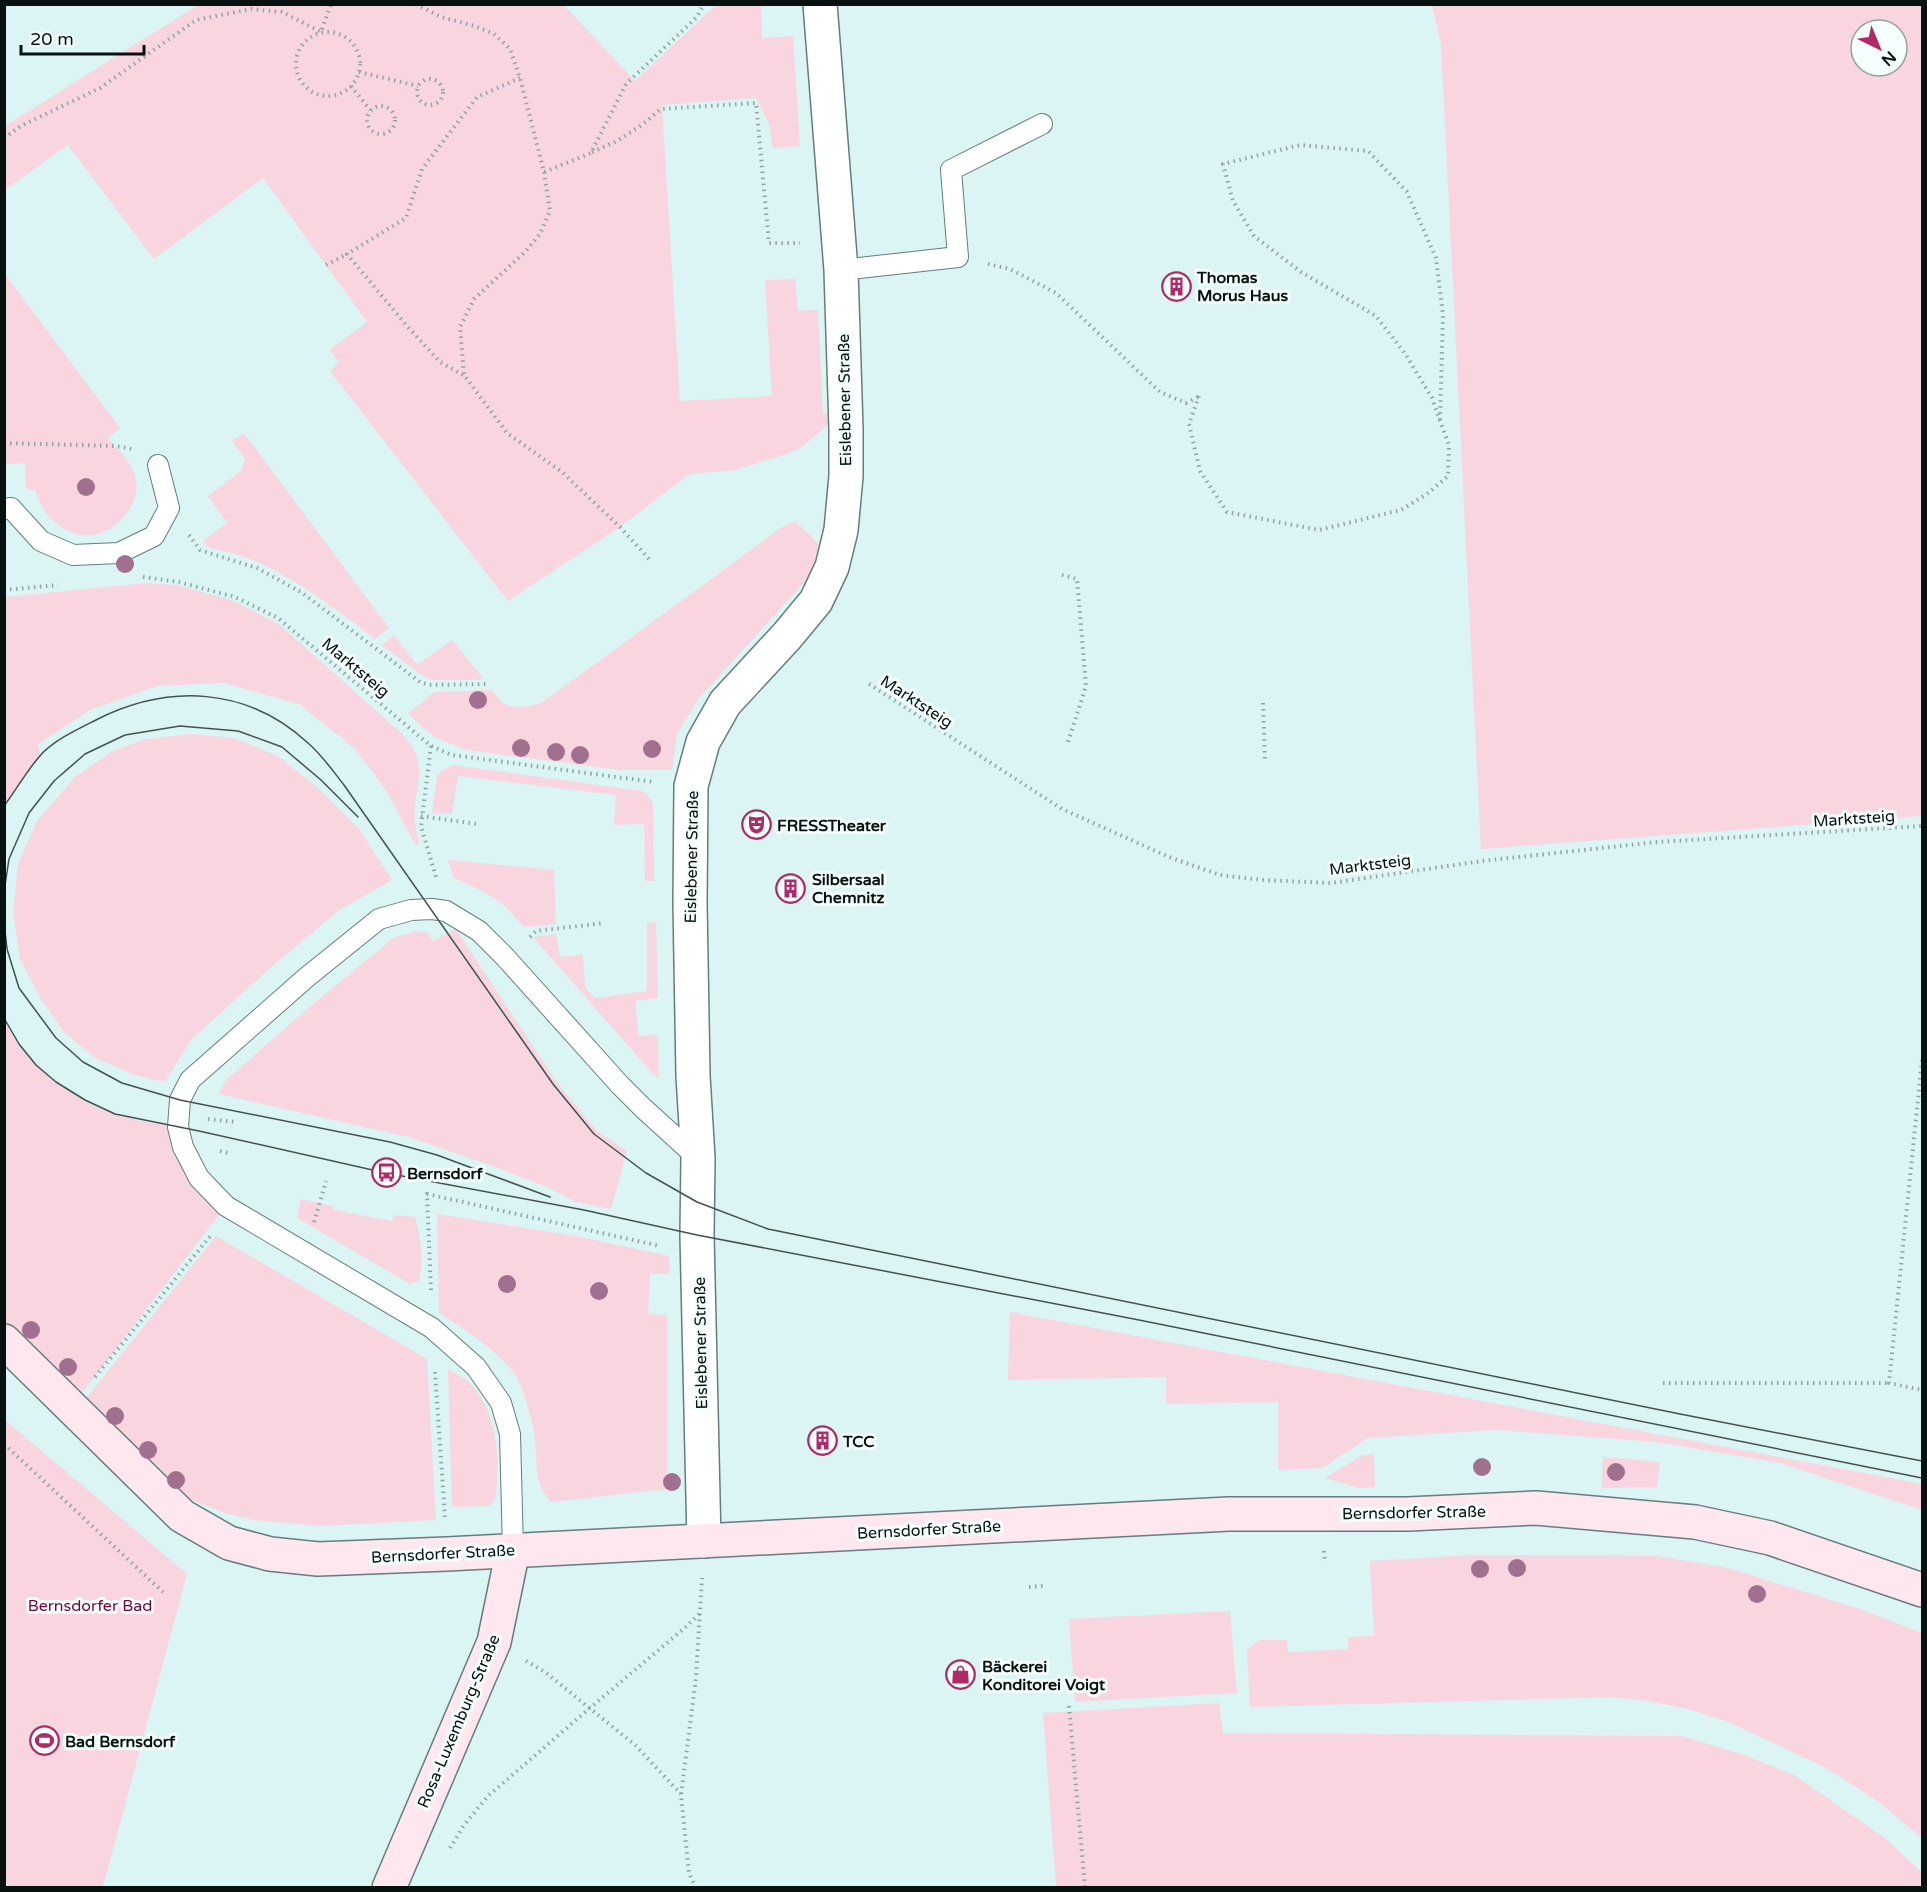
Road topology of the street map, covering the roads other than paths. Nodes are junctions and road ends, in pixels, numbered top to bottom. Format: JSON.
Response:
{"nodes":[{"id":1,"x":820,"y":4,"type":"edge"},
{"id":2,"x":1042,"y":124,"type":"dead end"},
{"id":3,"x":840,"y":256,"type":"junction"},
{"id":4,"x":158,"y":465,"type":"road end"},
{"id":5,"x":4,"y":509,"type":"edge"},
{"id":6,"x":698,"y":1158,"type":"junction"},
{"id":7,"x":4,"y":1341,"type":"edge"},
{"id":8,"x":704,"y":1541,"type":"junction"},
{"id":9,"x":513,"y":1550,"type":"junction"},
{"id":10,"x":1923,"y":1590,"type":"edge"},
{"id":11,"x":389,"y":1887,"type":"edge"}],
"edges":[{"from":1,"to":3,"type":"street","name":"Eislebener Straße"},
{"from":2,"to":3,"type":"lane"},
{"from":3,"to":6,"type":"street","name":"Eislebener Straße"},
{"from":4,"to":5,"type":"lane"},
{"from":6,"to":8,"type":"street","name":"Eislebener Straße"},
{"from":6,"to":9,"type":"lane"},
{"from":7,"to":9,"type":"street","name":"Bernsdorfer Straße"},
{"from":8,"to":9,"type":"street","name":"Bernsdorfer Straße"},
{"from":8,"to":10,"type":"street","name":"Bernsdorfer Straße"},
{"from":9,"to":11,"type":"street","name":"Rosa-Luxemburg-Straße"}]}
